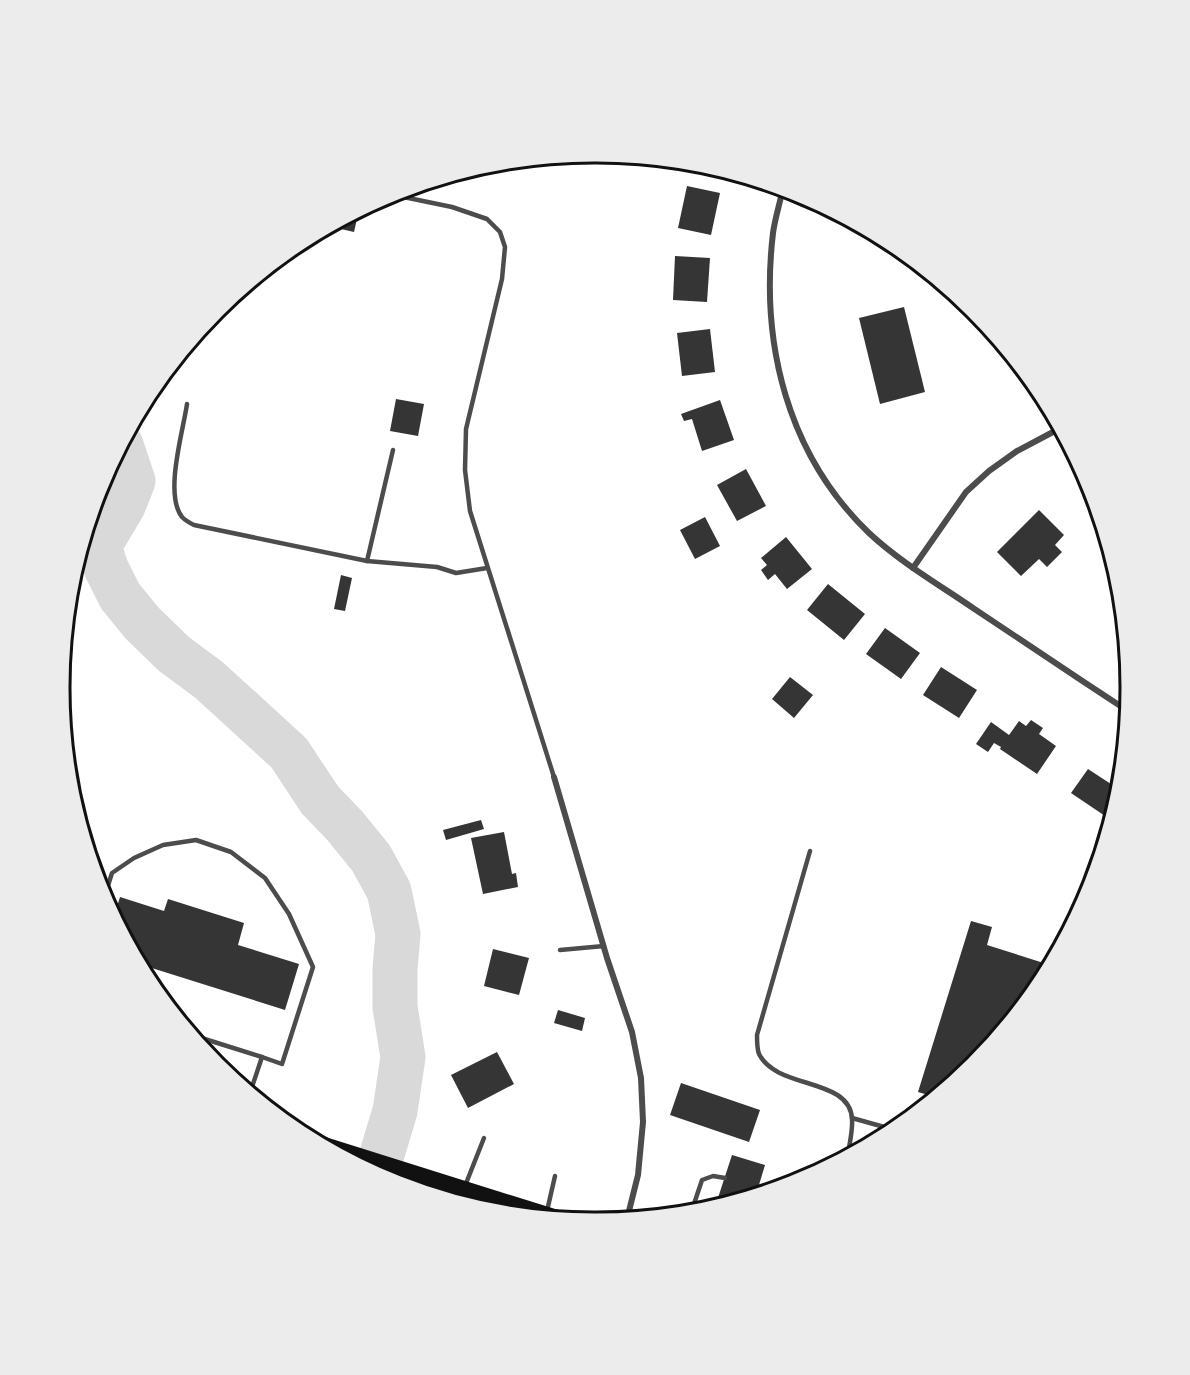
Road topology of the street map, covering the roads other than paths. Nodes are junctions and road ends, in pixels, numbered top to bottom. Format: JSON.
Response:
{"nodes":[{"id":1,"x":781,"y":197,"type":"edge"},
{"id":2,"x":408,"y":198,"type":"edge"},
{"id":3,"x":187,"y":404,"type":"dead end"},
{"id":4,"x":1053,"y":432,"type":"edge"},
{"id":5,"x":393,"y":450,"type":"dead end"},
{"id":6,"x":367,"y":561,"type":"junction"},
{"id":7,"x":487,"y":568,"type":"junction"},
{"id":8,"x":912,"y":568,"type":"junction"},
{"id":9,"x":1119,"y":705,"type":"edge"},
{"id":10,"x":554,"y":777,"type":"joint"},
{"id":11,"x":810,"y":851,"type":"dead end"},
{"id":12,"x":108,"y":884,"type":"edge"},
{"id":13,"x":604,"y":946,"type":"junction"},
{"id":14,"x":560,"y":950,"type":"dead end"},
{"id":15,"x":208,"y":1040,"type":"edge"},
{"id":16,"x":262,"y":1058,"type":"junction"},
{"id":17,"x":253,"y":1085,"type":"edge"},
{"id":18,"x":852,"y":1118,"type":"junction"},
{"id":19,"x":882,"y":1126,"type":"edge"},
{"id":20,"x":484,"y":1138,"type":"dead end"},
{"id":21,"x":849,"y":1146,"type":"edge"},
{"id":22,"x":358,"y":1155,"type":"edge"},
{"id":23,"x":555,"y":1176,"type":"dead end"},
{"id":24,"x":725,"y":1178,"type":"dead end"},
{"id":25,"x":464,"y":1189,"type":"junction"},
{"id":26,"x":695,"y":1202,"type":"edge"},
{"id":27,"x":525,"y":1208,"type":"edge"},
{"id":28,"x":547,"y":1210,"type":"edge"},
{"id":29,"x":629,"y":1211,"type":"edge"}],
"edges":[{"from":1,"to":8,"type":"street"},
{"from":2,"to":7,"type":"lane"},
{"from":3,"to":6,"type":"lane"},
{"from":4,"to":8,"type":"street"},
{"from":5,"to":6,"type":"lane"},
{"from":6,"to":7,"type":"lane"},
{"from":7,"to":10,"type":"lane"},
{"from":8,"to":9,"type":"street"},
{"from":10,"to":13,"type":"street"},
{"from":11,"to":18,"type":"lane"},
{"from":12,"to":16,"type":"lane"},
{"from":13,"to":14,"type":"lane"},
{"from":13,"to":29,"type":"street"},
{"from":15,"to":16,"type":"lane"},
{"from":16,"to":17,"type":"lane"},
{"from":18,"to":19,"type":"lane"},
{"from":18,"to":21,"type":"lane"},
{"from":20,"to":25,"type":"lane"},
{"from":22,"to":25,"type":"main road"},
{"from":23,"to":28,"type":"lane"},
{"from":24,"to":26,"type":"lane"},
{"from":25,"to":27,"type":"main road"}]}
